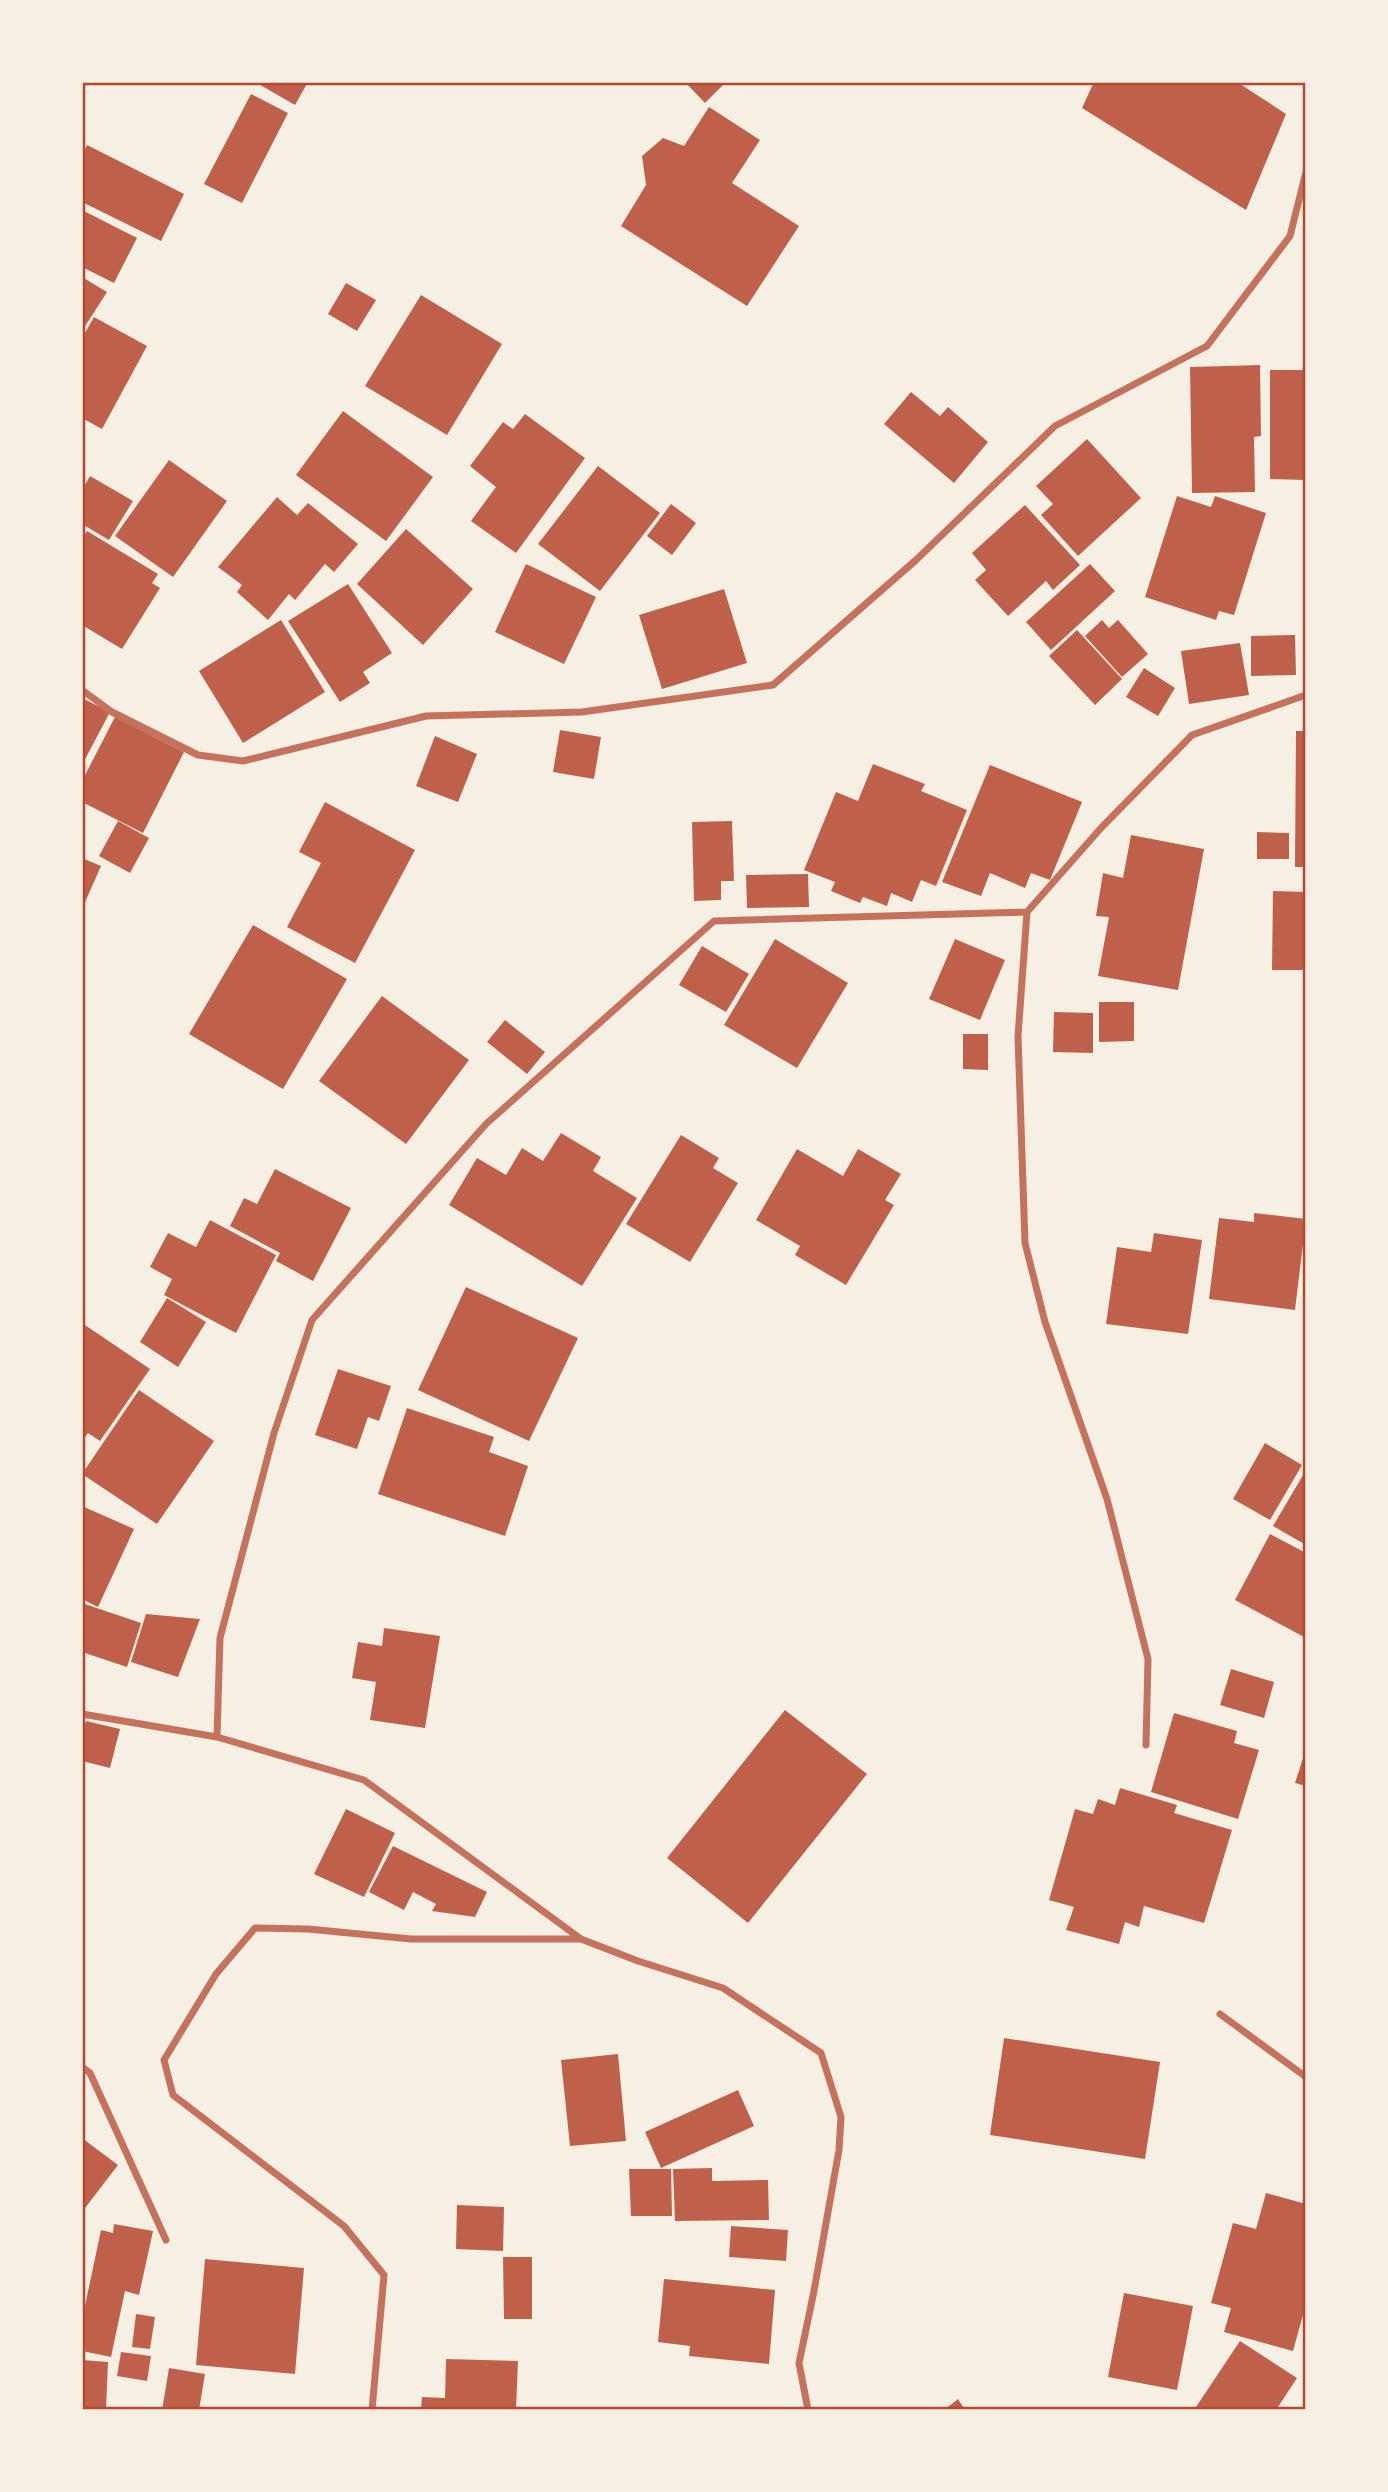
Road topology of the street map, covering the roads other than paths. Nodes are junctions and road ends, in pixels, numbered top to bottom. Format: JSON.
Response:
{"nodes":[{"id":1,"x":1306,"y":172,"type":"edge"},
{"id":2,"x":82,"y":690,"type":"edge"},
{"id":3,"x":1306,"y":695,"type":"edge"},
{"id":4,"x":1027,"y":912,"type":"junction"},
{"id":5,"x":82,"y":1714,"type":"edge"},
{"id":6,"x":217,"y":1737,"type":"junction"},
{"id":7,"x":1146,"y":1745,"type":"dead end"},
{"id":8,"x":582,"y":1939,"type":"junction"},
{"id":9,"x":1220,"y":2014,"type":"dead end"},
{"id":10,"x":82,"y":2067,"type":"edge"},
{"id":11,"x":1306,"y":2077,"type":"edge"},
{"id":12,"x":166,"y":2240,"type":"dead end"},
{"id":13,"x":372,"y":2410,"type":"edge"},
{"id":14,"x":808,"y":2410,"type":"edge"}],
"edges":[{"from":1,"to":2,"type":"street"},
{"from":3,"to":4,"type":"street"},
{"from":4,"to":6,"type":"street"},
{"from":4,"to":7,"type":"street"},
{"from":5,"to":6,"type":"street"},
{"from":6,"to":8,"type":"street"},
{"from":8,"to":13,"type":"street"},
{"from":8,"to":14,"type":"street"},
{"from":9,"to":11,"type":"street"},
{"from":10,"to":12,"type":"street"}]}
